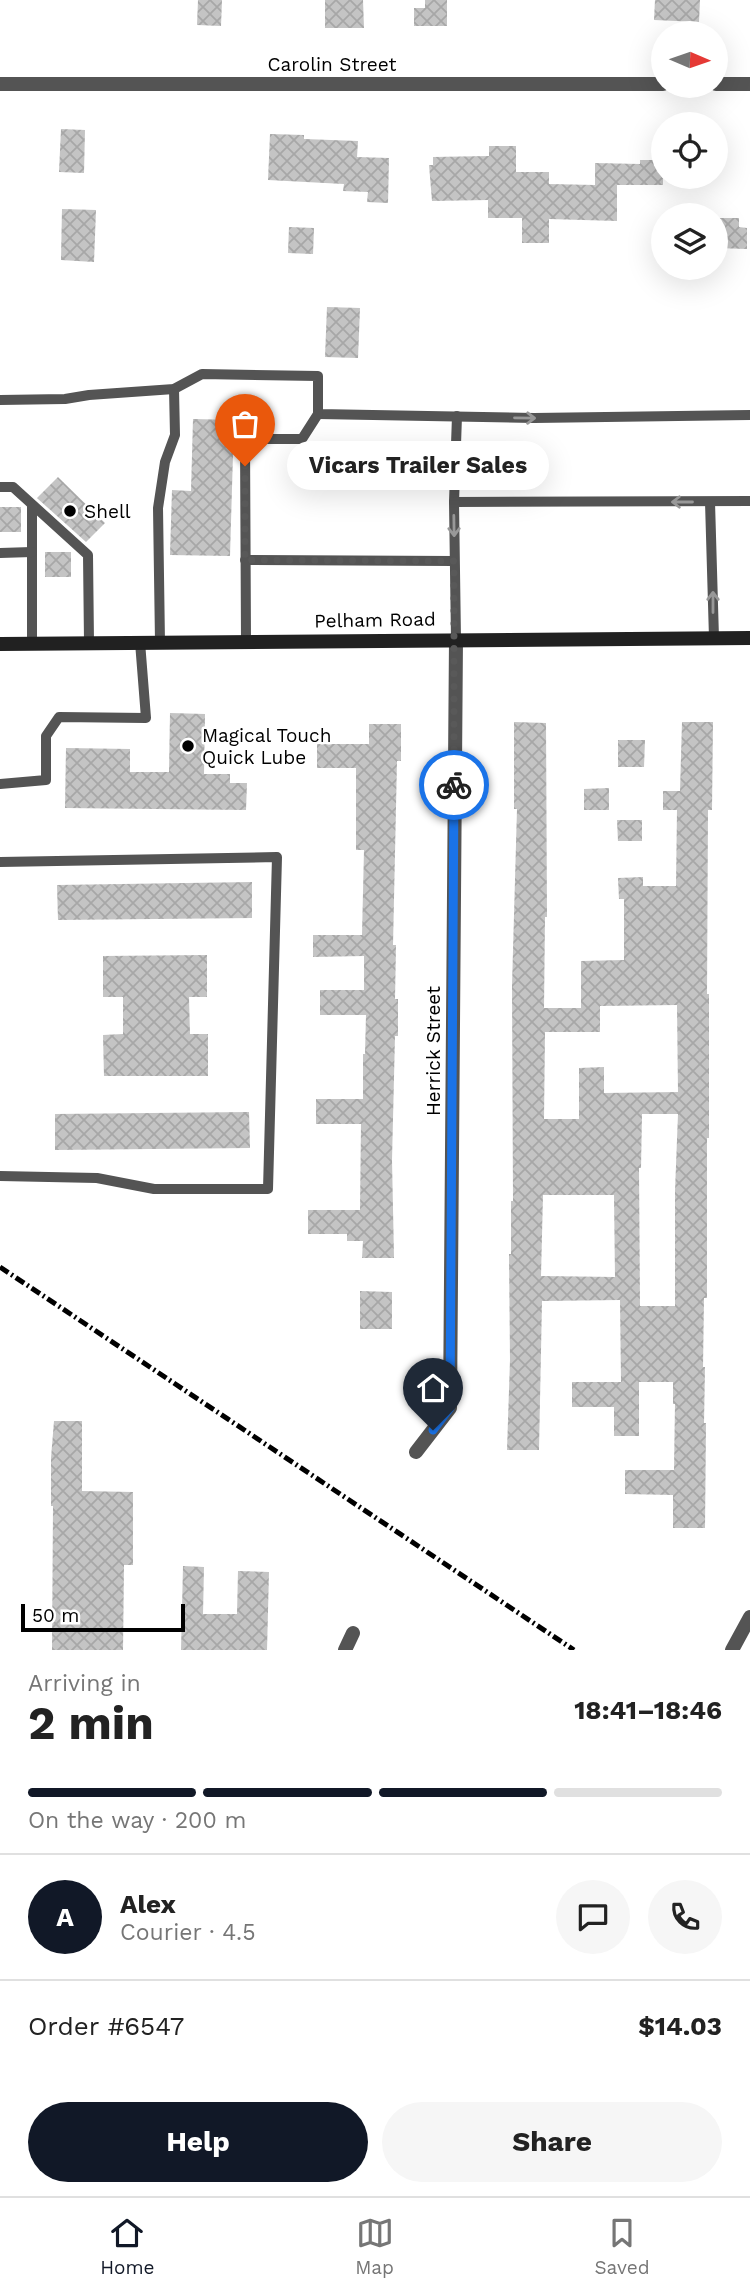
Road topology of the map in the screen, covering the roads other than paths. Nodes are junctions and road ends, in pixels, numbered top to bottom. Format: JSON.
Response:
{"nodes":[{"id":1,"x":0,"y":84,"type":"edge"},
{"id":2,"x":651,"y":84,"type":"edge"},
{"id":3,"x":728,"y":84,"type":"edge"},
{"id":4,"x":750,"y":84,"type":"edge"},
{"id":5,"x":174,"y":389,"type":"junction"},
{"id":6,"x":0,"y":400,"type":"edge"},
{"id":7,"x":318,"y":414,"type":"junction"},
{"id":8,"x":750,"y":415,"type":"edge"},
{"id":9,"x":457,"y":416,"type":"junction"},
{"id":10,"x":0,"y":487,"type":"edge"},
{"id":11,"x":454,"y":502,"type":"junction"},
{"id":12,"x":710,"y":502,"type":"junction"},
{"id":13,"x":750,"y":502,"type":"edge"},
{"id":14,"x":32,"y":505,"type":"junction"},
{"id":15,"x":32,"y":552,"type":"junction"},
{"id":16,"x":0,"y":553,"type":"edge"},
{"id":17,"x":245,"y":560,"type":"junction"},
{"id":18,"x":454,"y":561,"type":"junction"},
{"id":19,"x":714,"y":638,"type":"junction"},
{"id":20,"x":750,"y":638,"type":"edge"},
{"id":21,"x":456,"y":639,"type":"junction"},
{"id":22,"x":246,"y":641,"type":"junction"},
{"id":23,"x":89,"y":642,"type":"junction"},
{"id":24,"x":140,"y":642,"type":"junction"},
{"id":25,"x":160,"y":642,"type":"junction"},
{"id":26,"x":0,"y":643,"type":"edge"},
{"id":27,"x":32,"y":643,"type":"junction"},
{"id":28,"x":0,"y":784,"type":"edge"},
{"id":29,"x":0,"y":862,"type":"edge"},
{"id":30,"x":0,"y":1176,"type":"edge"},
{"id":31,"x":416,"y":1452,"type":"dead end"},
{"id":32,"x":750,"y":1617,"type":"edge"},
{"id":33,"x":353,"y":1633,"type":"dead end"},
{"id":34,"x":345,"y":1650,"type":"edge"},
{"id":35,"x":732,"y":1650,"type":"edge"}],
"edges":[{"from":1,"to":2,"type":"street","name":"Carolin Street"},
{"from":3,"to":4,"type":"street"},
{"from":5,"to":6,"type":"lane"},
{"from":5,"to":7,"type":"lane"},
{"from":5,"to":25,"type":"lane"},
{"from":7,"to":9,"type":"lane"},
{"from":7,"to":17,"type":"lane"},
{"from":9,"to":8,"type":"lane","one_way":true},
{"from":9,"to":11,"type":"lane"},
{"from":10,"to":14,"type":"lane"},
{"from":12,"to":11,"type":"lane","one_way":true},
{"from":11,"to":18,"type":"lane","one_way":true},
{"from":12,"to":13,"type":"lane"},
{"from":19,"to":12,"type":"lane","one_way":true},
{"from":14,"to":15,"type":"lane"},
{"from":14,"to":23,"type":"lane"},
{"from":15,"to":16,"type":"lane"},
{"from":15,"to":27,"type":"lane"},
{"from":17,"to":18,"type":"lane"},
{"from":17,"to":22,"type":"lane"},
{"from":18,"to":21,"type":"lane"},
{"from":19,"to":20,"type":"main road","name":"Pelham Road"},
{"from":19,"to":21,"type":"main road","name":"Pelham Road"},
{"from":21,"to":22,"type":"main road","name":"Pelham Road"},
{"from":21,"to":31,"type":"street","name":"Herrick Street"},
{"from":22,"to":25,"type":"main road","name":"Pelham Road"},
{"from":23,"to":24,"type":"main road","name":"Pelham Road"},
{"from":23,"to":27,"type":"main road","name":"Pelham Road"},
{"from":24,"to":25,"type":"main road","name":"Pelham Road"},
{"from":24,"to":28,"type":"lane"},
{"from":26,"to":27,"type":"main road","name":"Pelham Road"},
{"from":29,"to":30,"type":"lane"},
{"from":32,"to":35,"type":"street"},
{"from":33,"to":34,"type":"street"}]}
